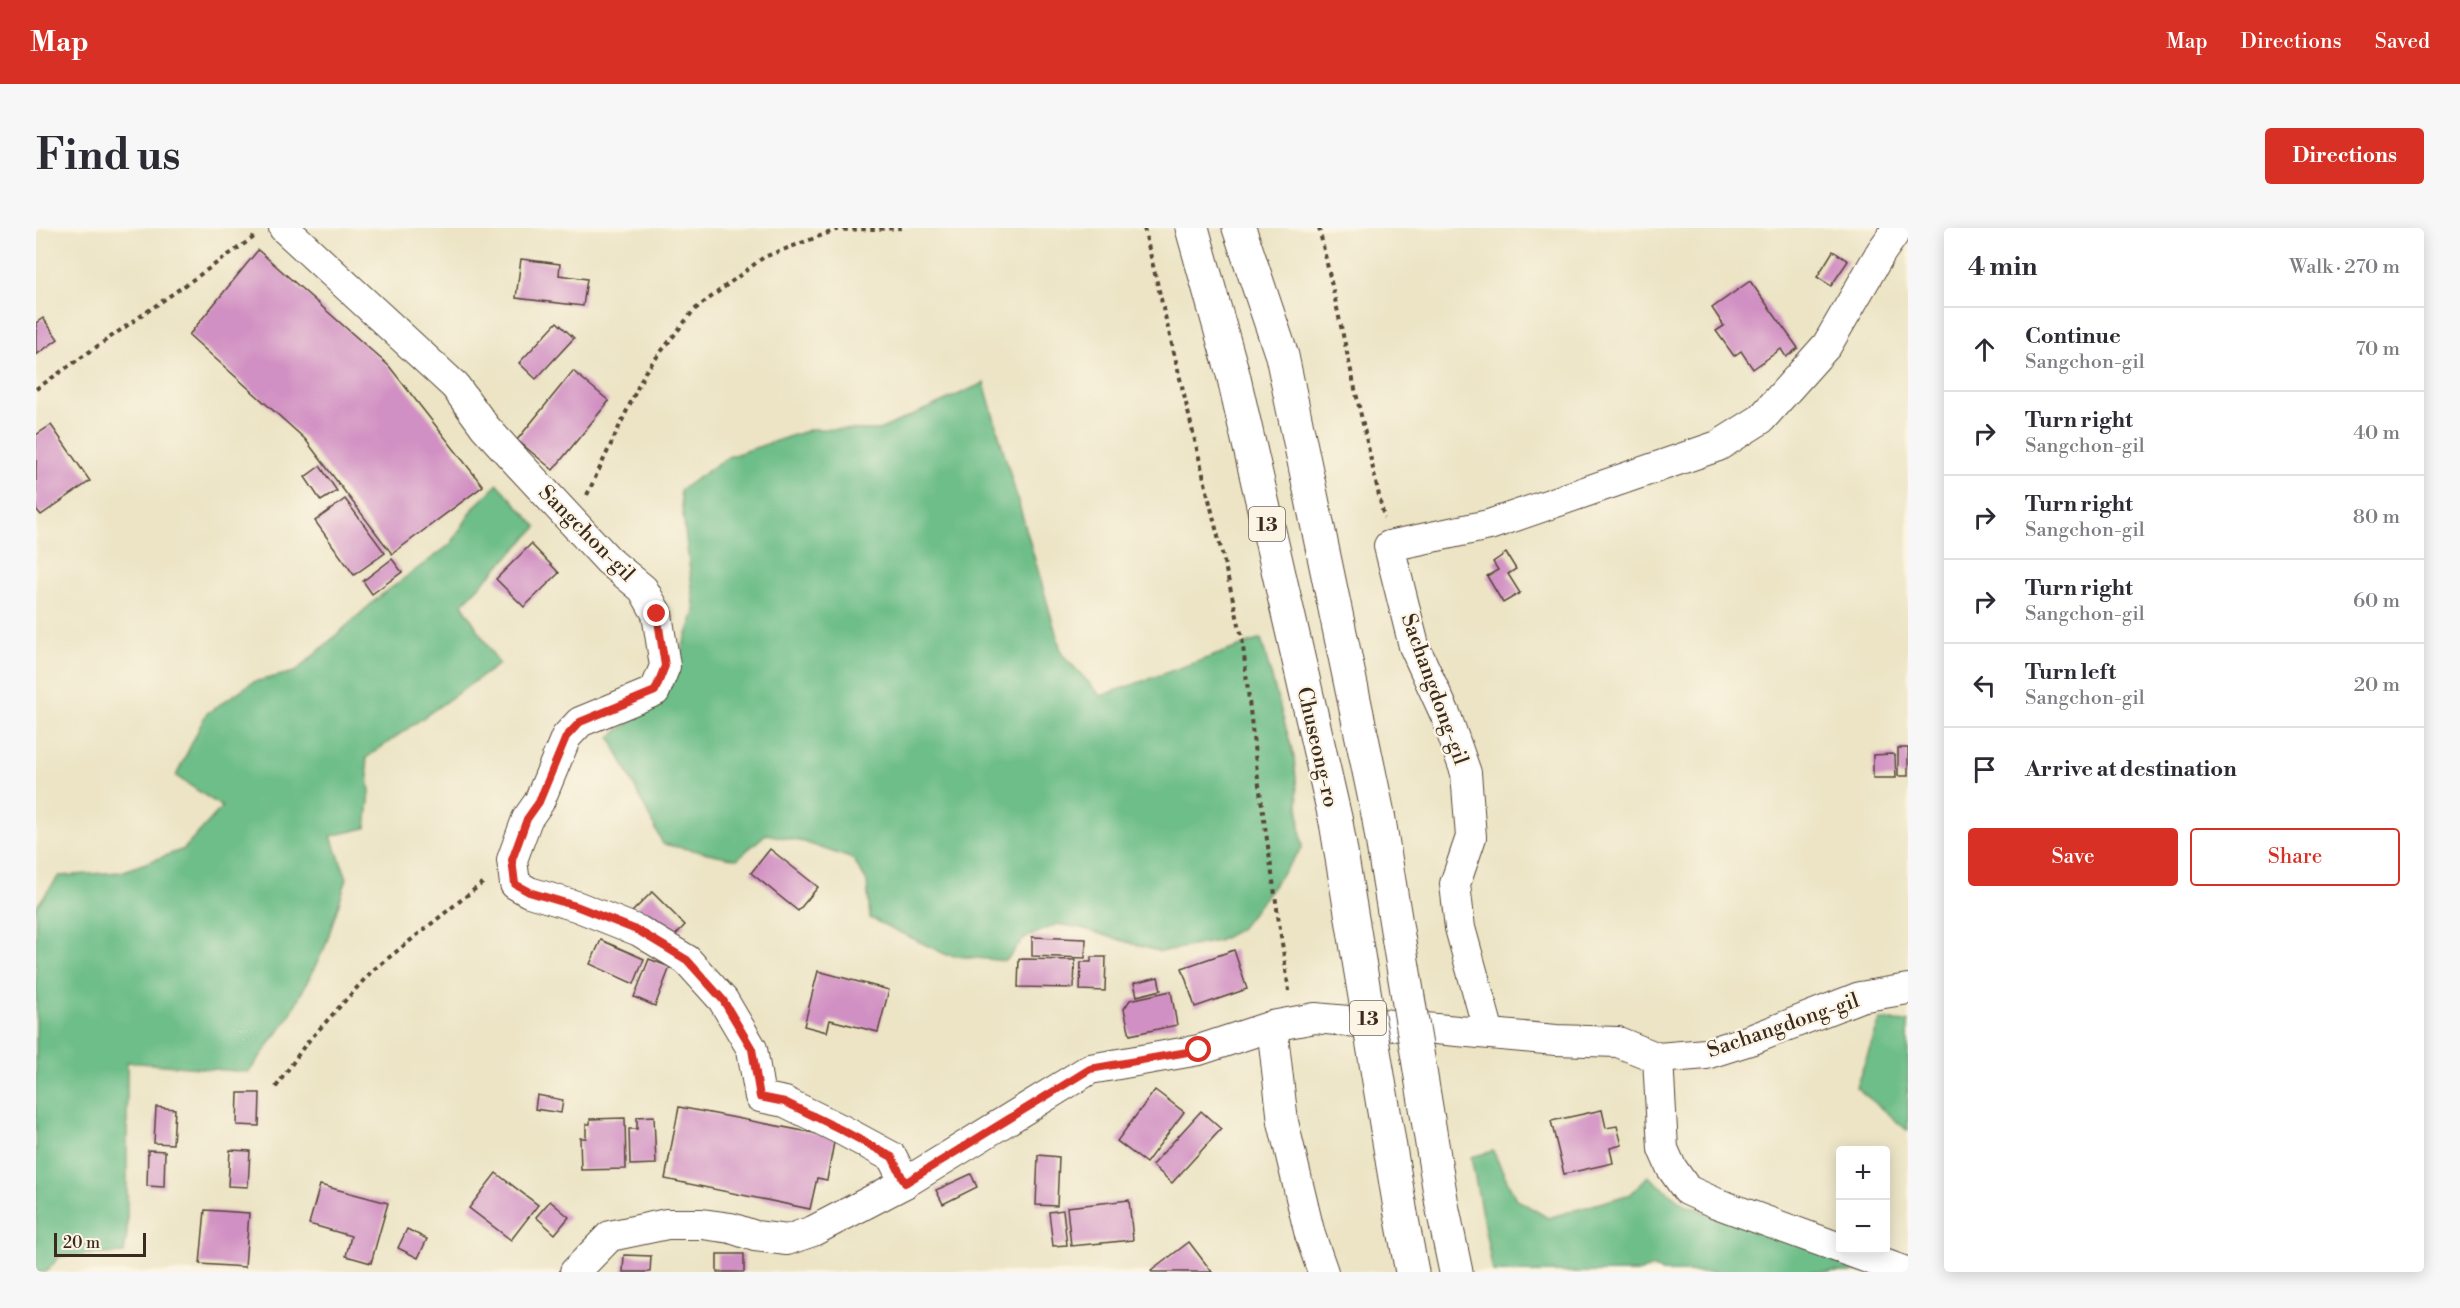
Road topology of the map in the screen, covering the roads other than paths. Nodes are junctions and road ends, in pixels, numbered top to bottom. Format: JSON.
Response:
{"nodes":[{"id":1,"x":1192,"y":228,"type":"edge"},
{"id":2,"x":1239,"y":228,"type":"edge"},
{"id":3,"x":1898,"y":228,"type":"edge"},
{"id":4,"x":271,"y":231,"type":"edge"},
{"id":5,"x":1908,"y":989,"type":"edge"},
{"id":6,"x":1294,"y":1022,"type":"junction"},
{"id":7,"x":1489,"y":1033,"type":"junction"},
{"id":8,"x":1658,"y":1058,"type":"junction"},
{"id":9,"x":905,"y":1183,"type":"junction"},
{"id":10,"x":1836,"y":1247,"type":"edge"},
{"id":11,"x":1857,"y":1254,"type":"edge"},
{"id":12,"x":575,"y":1272,"type":"edge"},
{"id":13,"x":1323,"y":1272,"type":"edge"},
{"id":14,"x":1412,"y":1272,"type":"edge"},
{"id":15,"x":1456,"y":1272,"type":"edge"},
{"id":16,"x":1906,"y":1272,"type":"edge"}],
"edges":[{"from":1,"to":14,"type":"main road","name":"Chuseong-ro","number":"13","bridge":true},
{"from":2,"to":15,"type":"main road","name":"Chuseong-ro","number":"13","bridge":true},
{"from":3,"to":7,"type":"street","name":"Sachangdong-gil"},
{"from":4,"to":9,"type":"street","name":"Sangchon-gil"},
{"from":5,"to":8,"type":"street","name":"Sachangdong-gil"},
{"from":6,"to":7,"type":"street"},
{"from":6,"to":9,"type":"street"},
{"from":6,"to":13,"type":"street"},
{"from":7,"to":8,"type":"street","name":"Sachangdong-gil"},
{"from":8,"to":10,"type":"street"},
{"from":9,"to":12,"type":"street"},
{"from":11,"to":16,"type":"street"}]}
